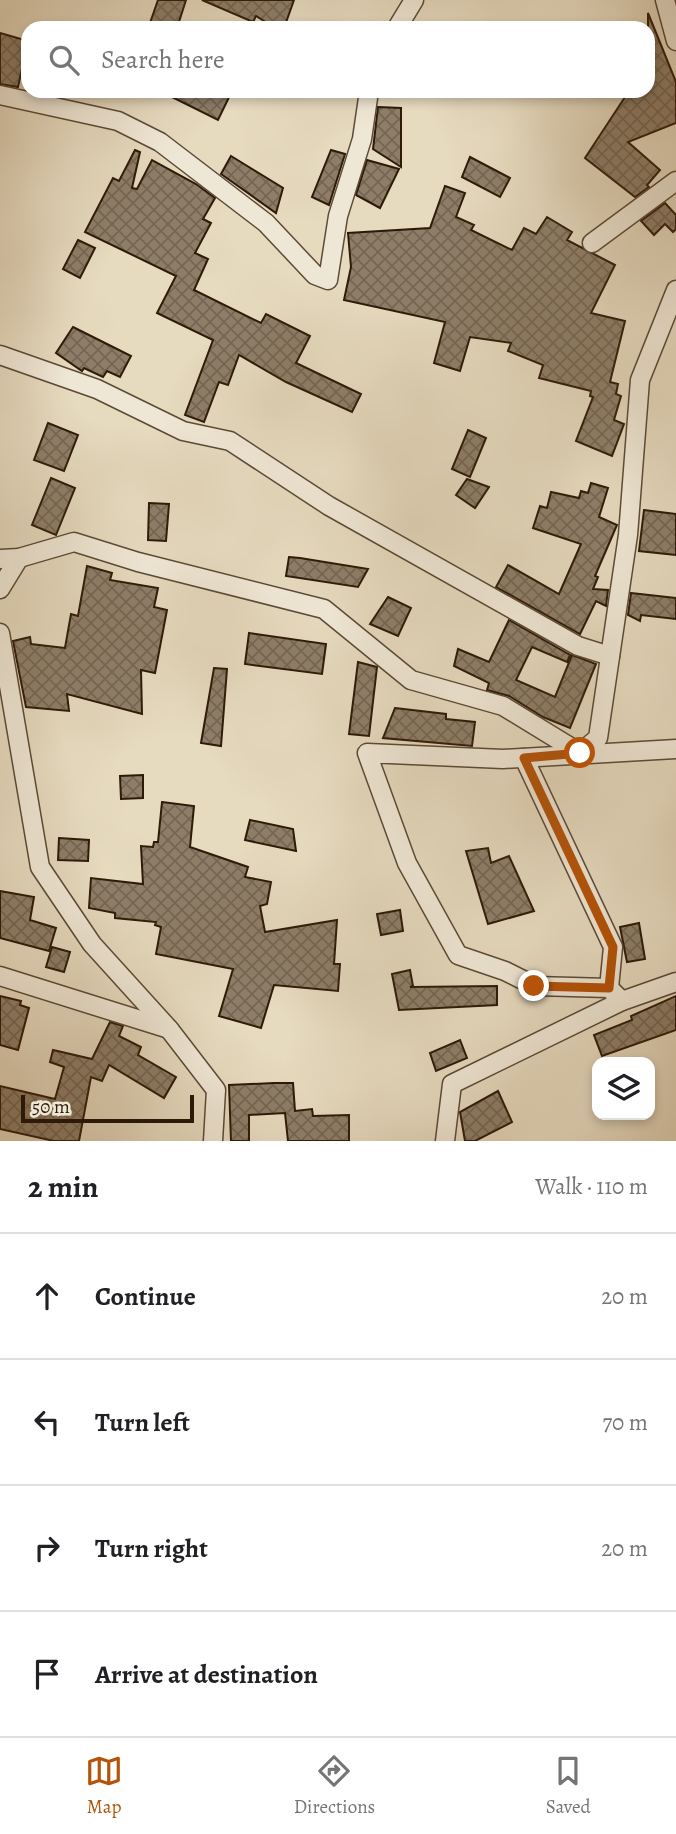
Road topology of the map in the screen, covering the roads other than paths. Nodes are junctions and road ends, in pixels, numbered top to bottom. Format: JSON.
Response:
{"nodes":[{"id":1,"x":414,"y":0,"type":"edge"},
{"id":2,"x":665,"y":0,"type":"edge"},
{"id":3,"x":401,"y":21,"type":"edge"},
{"id":4,"x":676,"y":41,"type":"edge"},
{"id":5,"x":0,"y":95,"type":"edge"},
{"id":6,"x":368,"y":98,"type":"edge"},
{"id":7,"x":676,"y":181,"type":"edge"},
{"id":8,"x":592,"y":243,"type":"dead end"},
{"id":9,"x":676,"y":290,"type":"edge"},
{"id":10,"x":0,"y":355,"type":"edge"},
{"id":11,"x":19,"y":558,"type":"junction"},
{"id":12,"x":0,"y":559,"type":"edge"},
{"id":13,"x":0,"y":589,"type":"edge"},
{"id":14,"x":0,"y":633,"type":"edge"},
{"id":15,"x":610,"y":656,"type":"junction"},
{"id":16,"x":676,"y":749,"type":"edge"},
{"id":17,"x":580,"y":753,"type":"junction"},
{"id":18,"x":524,"y":758,"type":"junction"},
{"id":19,"x":0,"y":976,"type":"edge"},
{"id":20,"x":676,"y":982,"type":"edge"},
{"id":21,"x":609,"y":988,"type":"junction"},
{"id":22,"x":622,"y":1001,"type":"junction"},
{"id":23,"x":169,"y":1029,"type":"junction"},
{"id":24,"x":213,"y":1141,"type":"edge"},
{"id":25,"x":445,"y":1141,"type":"edge"}],
"edges":[{"from":1,"to":3,"type":"street"},
{"from":2,"to":4,"type":"street"},
{"from":5,"to":6,"type":"street"},
{"from":7,"to":8,"type":"street"},
{"from":9,"to":15,"type":"street"},
{"from":10,"to":15,"type":"street"},
{"from":11,"to":12,"type":"street"},
{"from":11,"to":13,"type":"street"},
{"from":11,"to":17,"type":"street"},
{"from":14,"to":23,"type":"street"},
{"from":15,"to":17,"type":"street"},
{"from":16,"to":17,"type":"street"},
{"from":17,"to":18,"type":"street"},
{"from":18,"to":21,"type":"street"},
{"from":18,"to":21,"type":"street"},
{"from":19,"to":23,"type":"street"},
{"from":20,"to":22,"type":"street"},
{"from":21,"to":22,"type":"street"},
{"from":22,"to":25,"type":"street"},
{"from":23,"to":24,"type":"street"}]}
